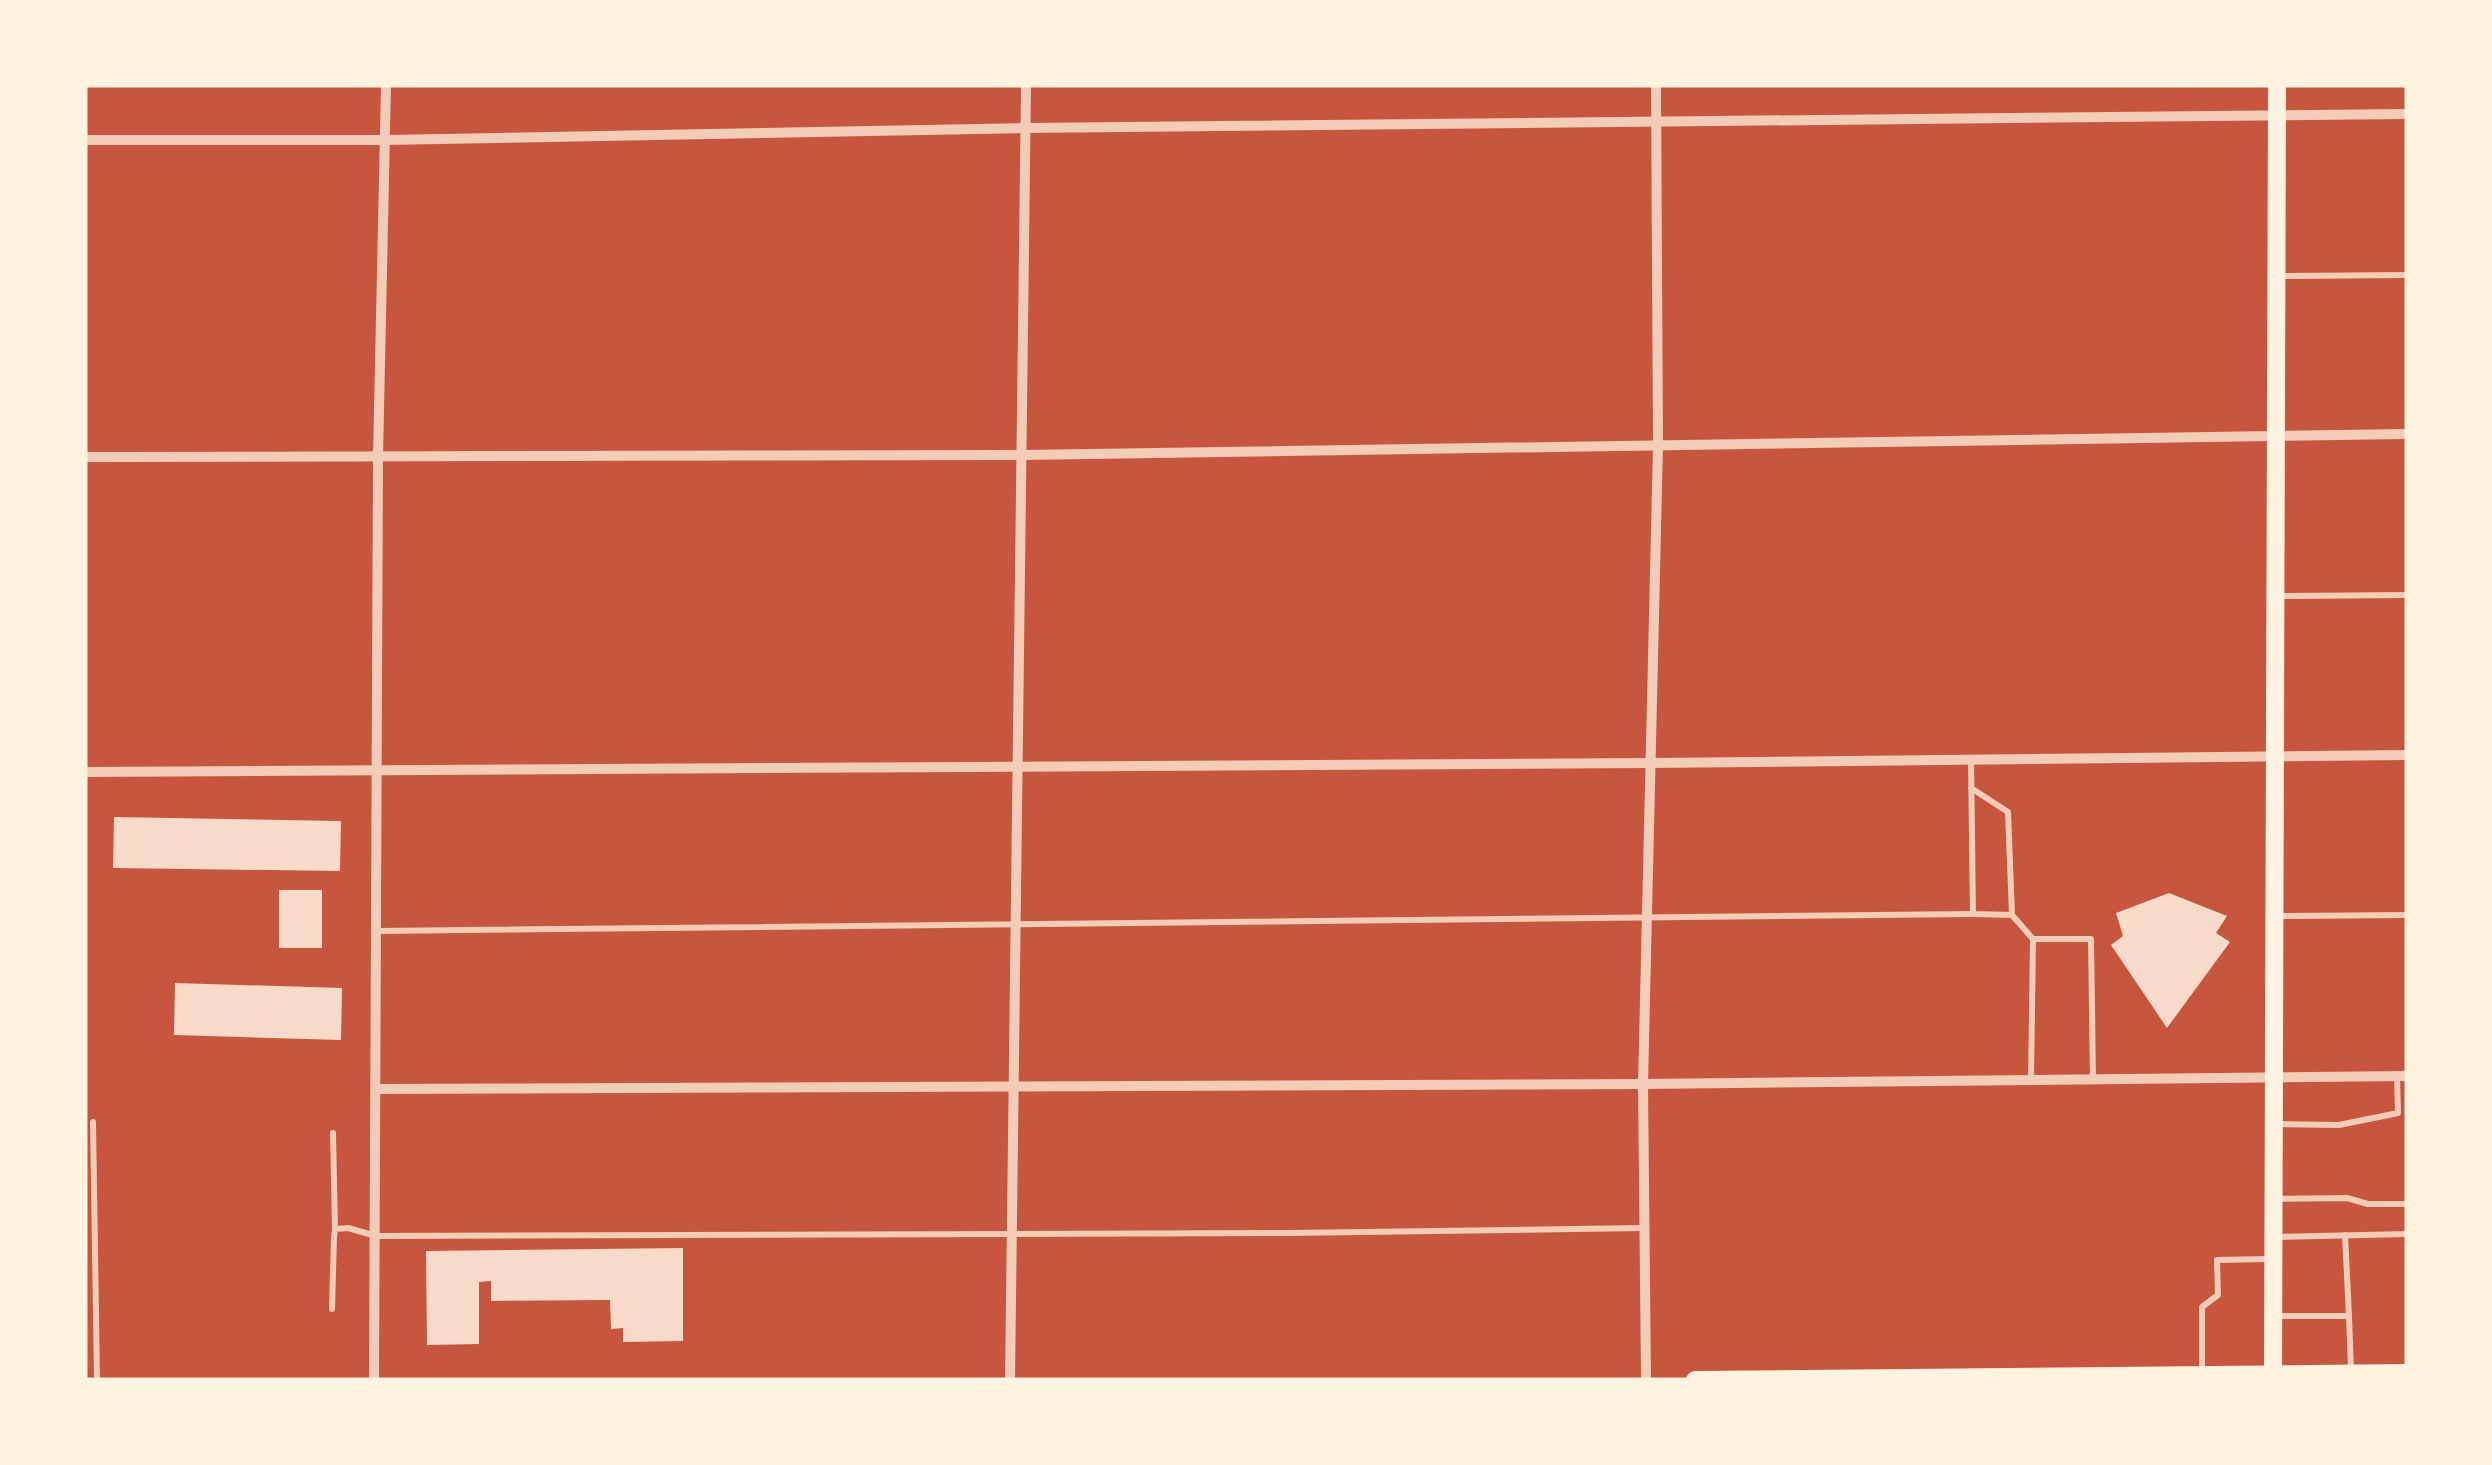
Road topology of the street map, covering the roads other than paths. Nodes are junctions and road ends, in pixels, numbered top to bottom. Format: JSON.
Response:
{"nodes":[{"id":1,"x":386,"y":85,"type":"edge"},
{"id":2,"x":1026,"y":85,"type":"edge"},
{"id":3,"x":1656,"y":85,"type":"edge"},
{"id":4,"x":2277,"y":85,"type":"edge"},
{"id":5,"x":2407,"y":114,"type":"edge"},
{"id":6,"x":2277,"y":115,"type":"junction"},
{"id":7,"x":1656,"y":123,"type":"junction"},
{"id":8,"x":1026,"y":128,"type":"junction"},
{"id":9,"x":85,"y":140,"type":"edge"},
{"id":10,"x":386,"y":140,"type":"junction"},
{"id":11,"x":2407,"y":275,"type":"edge"},
{"id":12,"x":2277,"y":276,"type":"junction"},
{"id":13,"x":2407,"y":434,"type":"edge"},
{"id":14,"x":2276,"y":435,"type":"junction"},
{"id":15,"x":1658,"y":446,"type":"junction"},
{"id":16,"x":1023,"y":454,"type":"junction"},
{"id":17,"x":378,"y":456,"type":"junction"},
{"id":18,"x":85,"y":457,"type":"edge"},
{"id":19,"x":2407,"y":595,"type":"edge"},
{"id":20,"x":2276,"y":596,"type":"junction"},
{"id":21,"x":2275,"y":755,"type":"junction"},
{"id":22,"x":2407,"y":755,"type":"edge"},
{"id":23,"x":1971,"y":759,"type":"junction"},
{"id":24,"x":1650,"y":763,"type":"junction"},
{"id":25,"x":1015,"y":766,"type":"junction"},
{"id":26,"x":379,"y":770,"type":"junction"},
{"id":27,"x":85,"y":772,"type":"edge"},
{"id":28,"x":1971,"y":788,"type":"junction"},
{"id":29,"x":1974,"y":914,"type":"junction"},
{"id":30,"x":2012,"y":915,"type":"junction"},
{"id":31,"x":1648,"y":916,"type":"junction"},
{"id":32,"x":2274,"y":916,"type":"junction"},
{"id":33,"x":2407,"y":916,"type":"edge"},
{"id":34,"x":1015,"y":926,"type":"junction"},
{"id":35,"x":378,"y":930,"type":"junction"},
{"id":36,"x":2033,"y":939,"type":"junction"},
{"id":37,"x":2402,"y":1076,"type":"edge"},
{"id":38,"x":2273,"y":1077,"type":"junction"},
{"id":39,"x":2093,"y":1079,"type":"junction"},
{"id":40,"x":2031,"y":1080,"type":"junction"},
{"id":41,"x":1644,"y":1084,"type":"junction"},
{"id":42,"x":1014,"y":1088,"type":"junction"},
{"id":43,"x":376,"y":1089,"type":"junction"},
{"id":44,"x":2398,"y":1113,"type":"junction"},
{"id":45,"x":2407,"y":1116,"type":"edge"},
{"id":46,"x":93,"y":1122,"type":"dead end"},
{"id":47,"x":2273,"y":1124,"type":"junction"},
{"id":48,"x":333,"y":1133,"type":"dead end"},
{"id":49,"x":2272,"y":1199,"type":"junction"},
{"id":50,"x":2407,"y":1204,"type":"edge"},
{"id":51,"x":1645,"y":1228,"type":"junction"},
{"id":52,"x":335,"y":1230,"type":"junction"},
{"id":53,"x":1012,"y":1234,"type":"junction"},
{"id":54,"x":2407,"y":1234,"type":"edge"},
{"id":55,"x":2345,"y":1235,"type":"junction"},
{"id":56,"x":376,"y":1236,"type":"junction"},
{"id":57,"x":2273,"y":1237,"type":"junction"},
{"id":58,"x":2273,"y":1259,"type":"junction"},
{"id":59,"x":332,"y":1309,"type":"dead end"},
{"id":60,"x":2273,"y":1316,"type":"junction"},
{"id":61,"x":2349,"y":1316,"type":"junction"},
{"id":62,"x":2351,"y":1373,"type":"junction"},
{"id":63,"x":2407,"y":1373,"type":"edge"},
{"id":64,"x":2202,"y":1375,"type":"junction"},
{"id":65,"x":2272,"y":1377,"type":"edge"},
{"id":66,"x":97,"y":1380,"type":"edge"},
{"id":67,"x":374,"y":1380,"type":"edge"},
{"id":68,"x":1010,"y":1380,"type":"edge"},
{"id":69,"x":1646,"y":1380,"type":"edge"},
{"id":70,"x":1695,"y":1380,"type":"edge"}],
"edges":[{"from":1,"to":10,"type":"street"},
{"from":2,"to":8,"type":"street"},
{"from":3,"to":7,"type":"street"},
{"from":4,"to":6,"type":"main road"},
{"from":5,"to":6,"type":"street"},
{"from":6,"to":7,"type":"street"},
{"from":6,"to":12,"type":"main road"},
{"from":7,"to":8,"type":"street"},
{"from":7,"to":15,"type":"street"},
{"from":8,"to":10,"type":"street"},
{"from":8,"to":16,"type":"street"},
{"from":9,"to":10,"type":"street"},
{"from":10,"to":17,"type":"street"},
{"from":11,"to":12,"type":"lane"},
{"from":12,"to":14,"type":"main road"},
{"from":13,"to":14,"type":"street"},
{"from":14,"to":15,"type":"street"},
{"from":14,"to":20,"type":"main road"},
{"from":15,"to":16,"type":"street"},
{"from":15,"to":24,"type":"street"},
{"from":16,"to":17,"type":"street"},
{"from":16,"to":25,"type":"street"},
{"from":17,"to":18,"type":"street"},
{"from":17,"to":26,"type":"street"},
{"from":19,"to":20,"type":"lane"},
{"from":20,"to":21,"type":"main road"},
{"from":21,"to":22,"type":"street"},
{"from":21,"to":23,"type":"street"},
{"from":21,"to":32,"type":"main road"},
{"from":23,"to":24,"type":"street"},
{"from":23,"to":28,"type":"lane"},
{"from":24,"to":25,"type":"street"},
{"from":24,"to":31,"type":"street"},
{"from":25,"to":26,"type":"street"},
{"from":25,"to":34,"type":"street"},
{"from":26,"to":27,"type":"street"},
{"from":26,"to":35,"type":"street"},
{"from":28,"to":29,"type":"lane"},
{"from":28,"to":30,"type":"lane"},
{"from":29,"to":30,"type":"lane"},
{"from":29,"to":31,"type":"lane"},
{"from":30,"to":36,"type":"lane"},
{"from":31,"to":34,"type":"lane"},
{"from":31,"to":41,"type":"street"},
{"from":32,"to":33,"type":"lane"},
{"from":32,"to":38,"type":"main road"},
{"from":34,"to":35,"type":"lane"},
{"from":34,"to":42,"type":"street"},
{"from":35,"to":43,"type":"street"},
{"from":36,"to":39,"type":"lane"},
{"from":36,"to":40,"type":"lane"},
{"from":37,"to":38,"type":"street"},
{"from":37,"to":44,"type":"lane"},
{"from":38,"to":39,"type":"street"},
{"from":38,"to":47,"type":"main road"},
{"from":39,"to":40,"type":"street"},
{"from":40,"to":41,"type":"street"},
{"from":41,"to":42,"type":"street"},
{"from":41,"to":51,"type":"street"},
{"from":42,"to":43,"type":"street"},
{"from":42,"to":53,"type":"street"},
{"from":43,"to":56,"type":"street"},
{"from":44,"to":45,"type":"lane"},
{"from":44,"to":47,"type":"lane"},
{"from":46,"to":66,"type":"lane"},
{"from":47,"to":49,"type":"main road"},
{"from":48,"to":52,"type":"lane"},
{"from":49,"to":50,"type":"lane"},
{"from":49,"to":57,"type":"main road"},
{"from":51,"to":53,"type":"lane"},
{"from":51,"to":69,"type":"street"},
{"from":52,"to":56,"type":"lane"},
{"from":52,"to":59,"type":"lane"},
{"from":53,"to":56,"type":"lane"},
{"from":53,"to":68,"type":"street"},
{"from":54,"to":55,"type":"lane"},
{"from":55,"to":57,"type":"lane"},
{"from":55,"to":61,"type":"lane"},
{"from":56,"to":67,"type":"street"},
{"from":57,"to":58,"type":"main road"},
{"from":58,"to":60,"type":"main road"},
{"from":58,"to":64,"type":"lane"},
{"from":60,"to":61,"type":"lane"},
{"from":60,"to":65,"type":"main road"},
{"from":61,"to":62,"type":"lane"},
{"from":62,"to":63,"type":"main road"},
{"from":62,"to":65,"type":"main road"},
{"from":64,"to":65,"type":"main road"},
{"from":64,"to":70,"type":"main road"}]}
